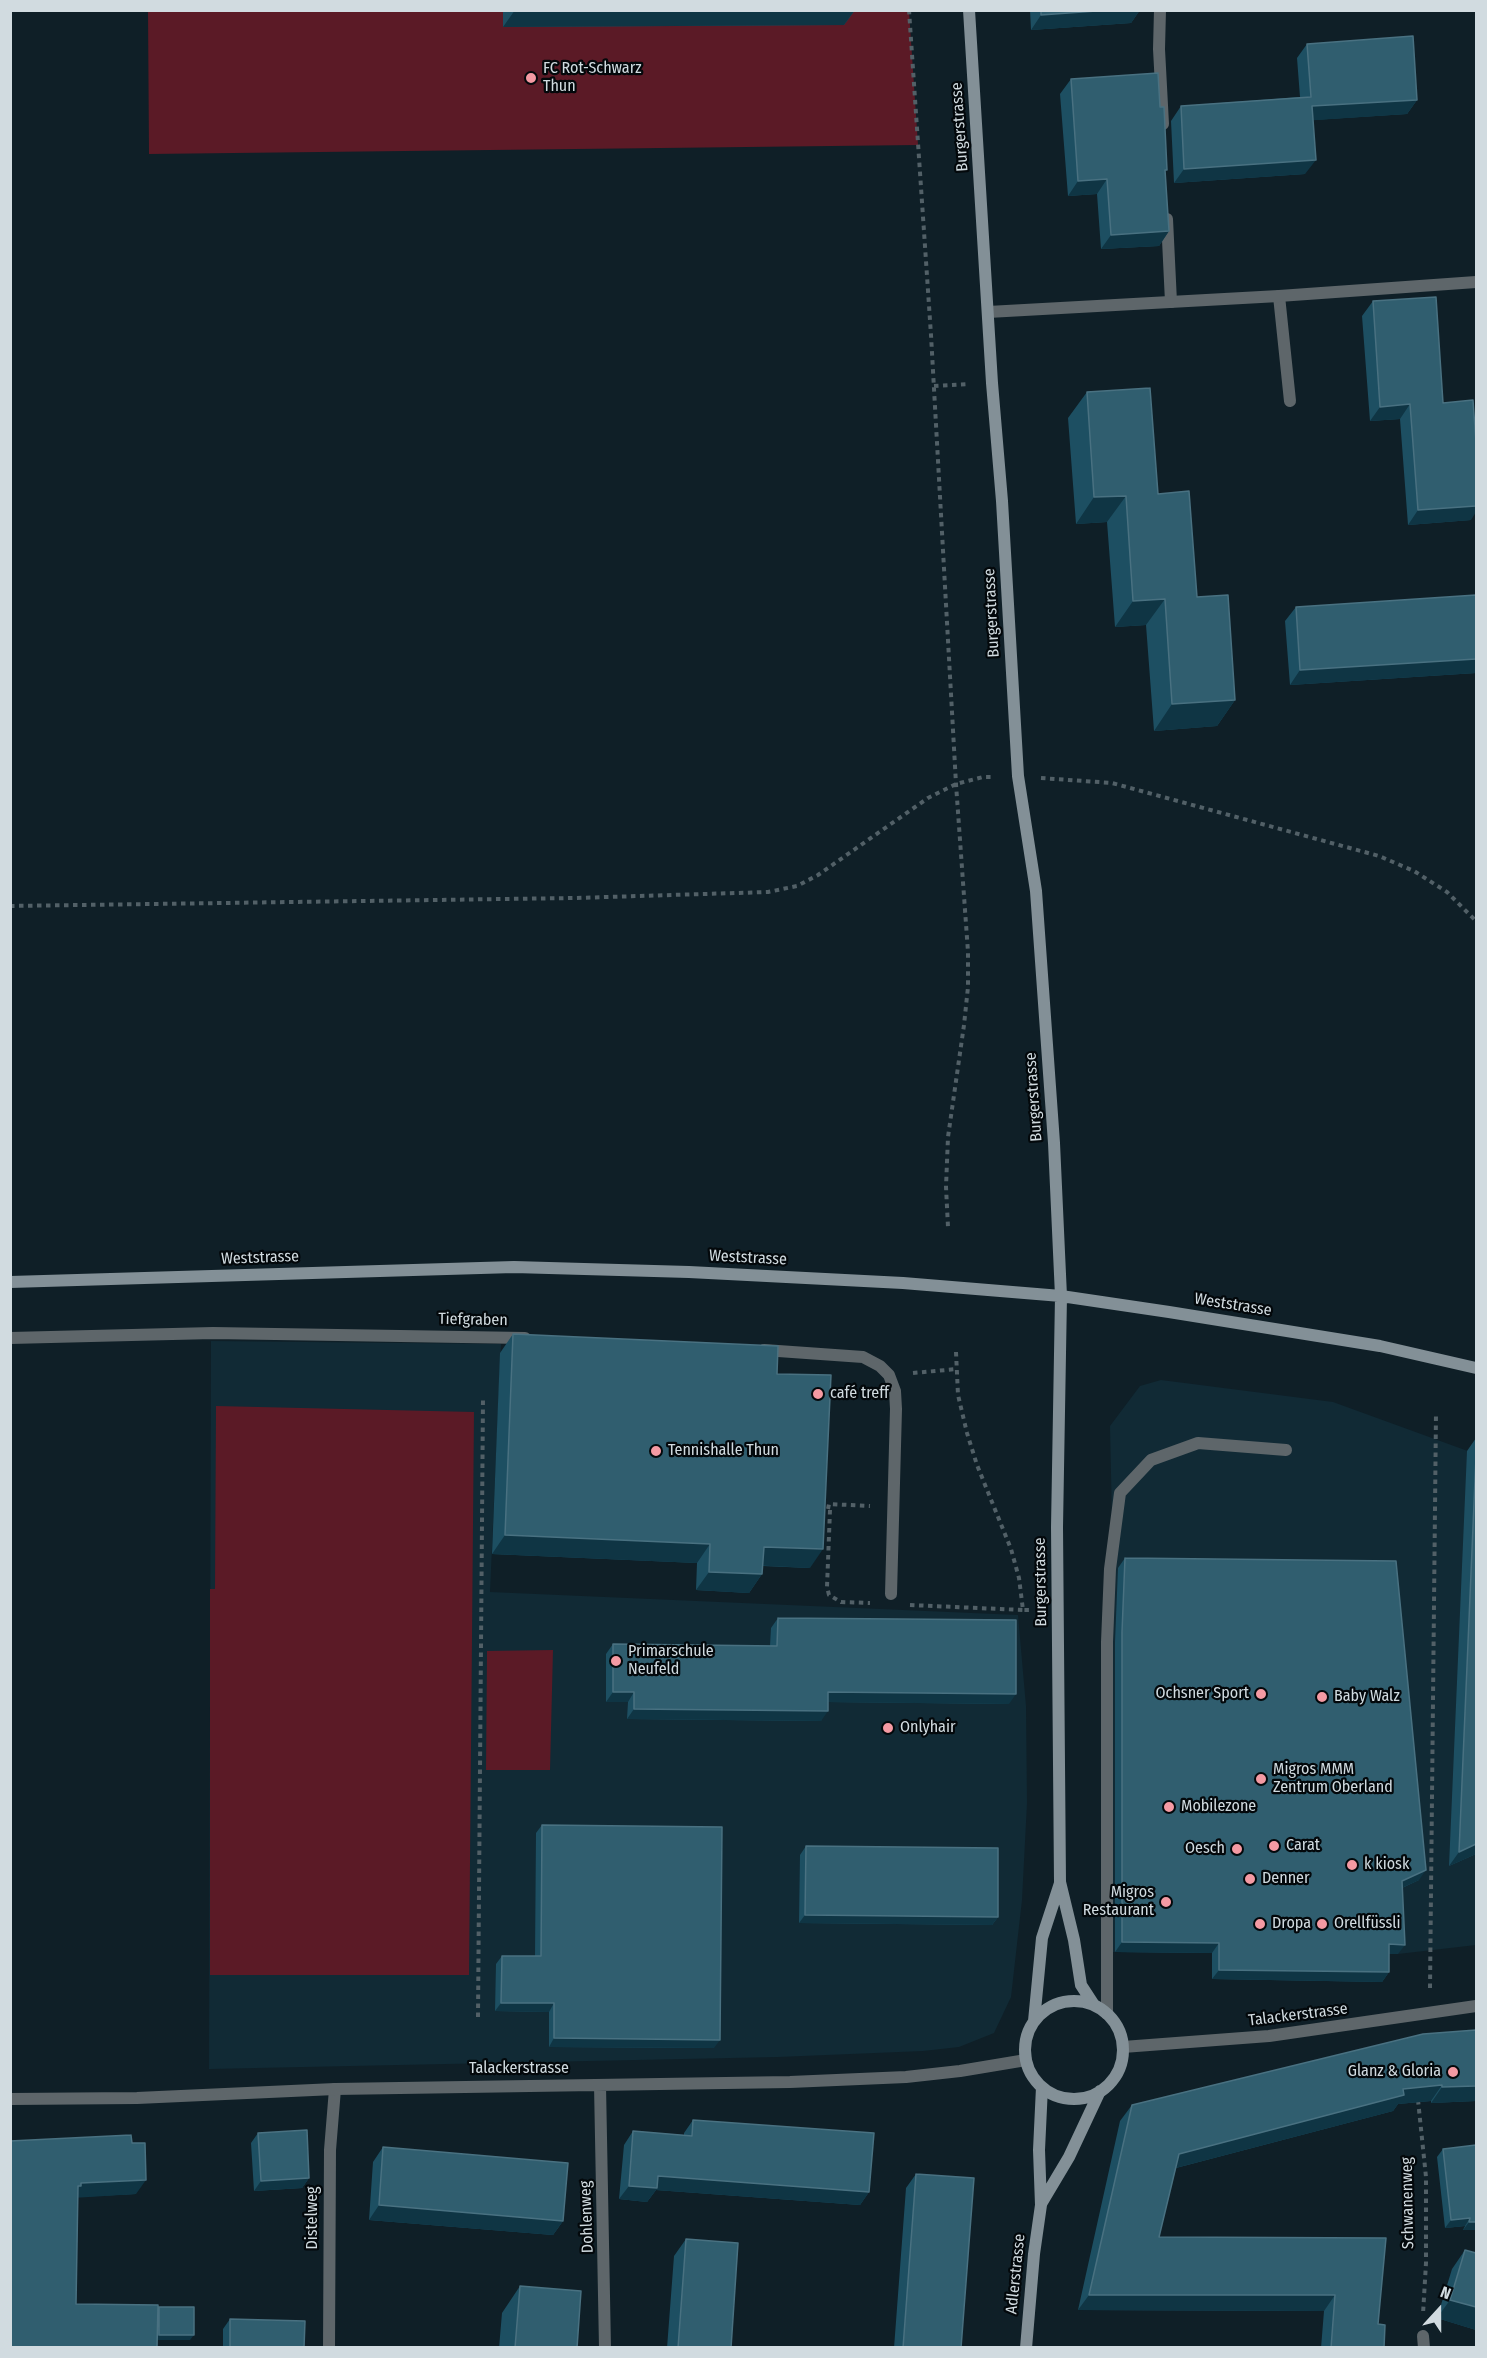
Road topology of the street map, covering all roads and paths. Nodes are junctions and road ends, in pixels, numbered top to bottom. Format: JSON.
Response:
{"nodes":[{"id":1,"x":909,"y":10,"type":"edge"},
{"id":2,"x":969,"y":10,"type":"edge"},
{"id":3,"x":1160,"y":10,"type":"edge"},
{"id":4,"x":1163,"y":141,"type":"edge"},
{"id":5,"x":1166,"y":210,"type":"edge"},
{"id":6,"x":1476,"y":282,"type":"edge"},
{"id":7,"x":1279,"y":296,"type":"junction"},
{"id":8,"x":1171,"y":302,"type":"junction"},
{"id":9,"x":988,"y":312,"type":"junction"},
{"id":10,"x":992,"y":382,"type":"junction"},
{"id":11,"x":934,"y":386,"type":"junction"},
{"id":12,"x":1290,"y":401,"type":"dead end"},
{"id":13,"x":1018,"y":776,"type":"junction"},
{"id":14,"x":956,"y":784,"type":"junction"},
{"id":15,"x":10,"y":906,"type":"edge"},
{"id":16,"x":1476,"y":921,"type":"edge"},
{"id":17,"x":948,"y":1227,"type":"dead end"},
{"id":18,"x":10,"y":1282,"type":"edge"},
{"id":19,"x":1061,"y":1296,"type":"junction"},
{"id":20,"x":10,"y":1338,"type":"edge"},
{"id":21,"x":536,"y":1338,"type":"edge"},
{"id":22,"x":748,"y":1349,"type":"edge"},
{"id":23,"x":956,"y":1352,"type":"dead end"},
{"id":24,"x":1476,"y":1368,"type":"edge"},
{"id":25,"x":957,"y":1370,"type":"junction"},
{"id":26,"x":921,"y":1372,"type":"dead end"},
{"id":27,"x":483,"y":1398,"type":"dead end"},
{"id":28,"x":1436,"y":1412,"type":"dead end"},
{"id":29,"x":1286,"y":1450,"type":"dead end"},
{"id":30,"x":894,"y":1507,"type":"junction"},
{"id":31,"x":821,"y":1509,"type":"edge"},
{"id":32,"x":891,"y":1594,"type":"dead end"},
{"id":33,"x":1058,"y":1611,"type":"junction"},
{"id":34,"x":1060,"y":1882,"type":"junction"},
{"id":35,"x":1094,"y":2005,"type":"junction"},
{"id":36,"x":1476,"y":2006,"type":"edge"},
{"id":37,"x":1430,"y":2013,"type":"junction"},
{"id":38,"x":1107,"y":2014,"type":"junction"},
{"id":39,"x":478,"y":2016,"type":"dead end"},
{"id":40,"x":1034,"y":2021,"type":"junction"},
{"id":41,"x":1123,"y":2047,"type":"junction"},
{"id":42,"x":1026,"y":2061,"type":"junction"},
{"id":43,"x":600,"y":2085,"type":"junction"},
{"id":44,"x":1042,"y":2087,"type":"junction"},
{"id":45,"x":335,"y":2089,"type":"junction"},
{"id":46,"x":1100,"y":2091,"type":"junction"},
{"id":47,"x":1418,"y":2095,"type":"edge"},
{"id":48,"x":10,"y":2099,"type":"edge"},
{"id":49,"x":1041,"y":2205,"type":"junction"},
{"id":50,"x":1424,"y":2342,"type":"edge"},
{"id":51,"x":329,"y":2348,"type":"edge"},
{"id":52,"x":605,"y":2348,"type":"edge"},
{"id":53,"x":1026,"y":2348,"type":"edge"}],
"edges":[{"from":1,"to":11,"type":"path"},
{"from":2,"to":9,"type":"main road","name":"Burgerstrasse"},
{"from":3,"to":4,"type":"street"},
{"from":5,"to":8,"type":"street"},
{"from":6,"to":7,"type":"street"},
{"from":7,"to":8,"type":"street"},
{"from":7,"to":12,"type":"street"},
{"from":8,"to":9,"type":"street"},
{"from":9,"to":10,"type":"main road","name":"Burgerstrasse"},
{"from":10,"to":11,"type":"path"},
{"from":10,"to":13,"type":"main road","name":"Burgerstrasse"},
{"from":11,"to":14,"type":"path"},
{"from":13,"to":14,"type":"path"},
{"from":13,"to":16,"type":"path"},
{"from":13,"to":19,"type":"main road","name":"Burgerstrasse"},
{"from":14,"to":15,"type":"path"},
{"from":14,"to":17,"type":"path"},
{"from":18,"to":19,"type":"main road","name":"Weststrasse"},
{"from":19,"to":24,"type":"main road","name":"Weststrasse"},
{"from":19,"to":33,"type":"main road","name":"Burgerstrasse"},
{"from":20,"to":21,"type":"street","name":"Tiefgraben"},
{"from":22,"to":30,"type":"street"},
{"from":23,"to":25,"type":"path"},
{"from":25,"to":26,"type":"path"},
{"from":25,"to":33,"type":"path"},
{"from":27,"to":39,"type":"path"},
{"from":28,"to":37,"type":"path"},
{"from":29,"to":38,"type":"street"},
{"from":30,"to":31,"type":"path"},
{"from":30,"to":32,"type":"street"},
{"from":33,"to":34,"type":"main road","name":"Burgerstrasse"},
{"from":34,"to":35,"type":"main road","name":"Burgerstrasse"},
{"from":34,"to":40,"type":"main road","name":"Burgerstrasse"},
{"from":35,"to":38,"type":"main road"},
{"from":35,"to":40,"type":"main road"},
{"from":36,"to":37,"type":"street","name":"Talackerstrasse"},
{"from":37,"to":41,"type":"street","name":"Talackerstrasse"},
{"from":38,"to":41,"type":"main road"},
{"from":40,"to":42,"type":"main road"},
{"from":41,"to":46,"type":"main road"},
{"from":42,"to":43,"type":"street","name":"Talackerstrasse"},
{"from":42,"to":44,"type":"main road"},
{"from":43,"to":45,"type":"street","name":"Talackerstrasse"},
{"from":43,"to":52,"type":"street","name":"Dohlenweg"},
{"from":44,"to":46,"type":"main road"},
{"from":44,"to":49,"type":"main road","name":"Adlerstrasse"},
{"from":45,"to":48,"type":"street","name":"Talackerstrasse"},
{"from":45,"to":51,"type":"street","name":"Distelweg"},
{"from":46,"to":49,"type":"main road","name":"Adlerstrasse"},
{"from":47,"to":50,"type":"path","name":"Schwanenweg"},
{"from":49,"to":53,"type":"main road","name":"Adlerstrasse"}]}
